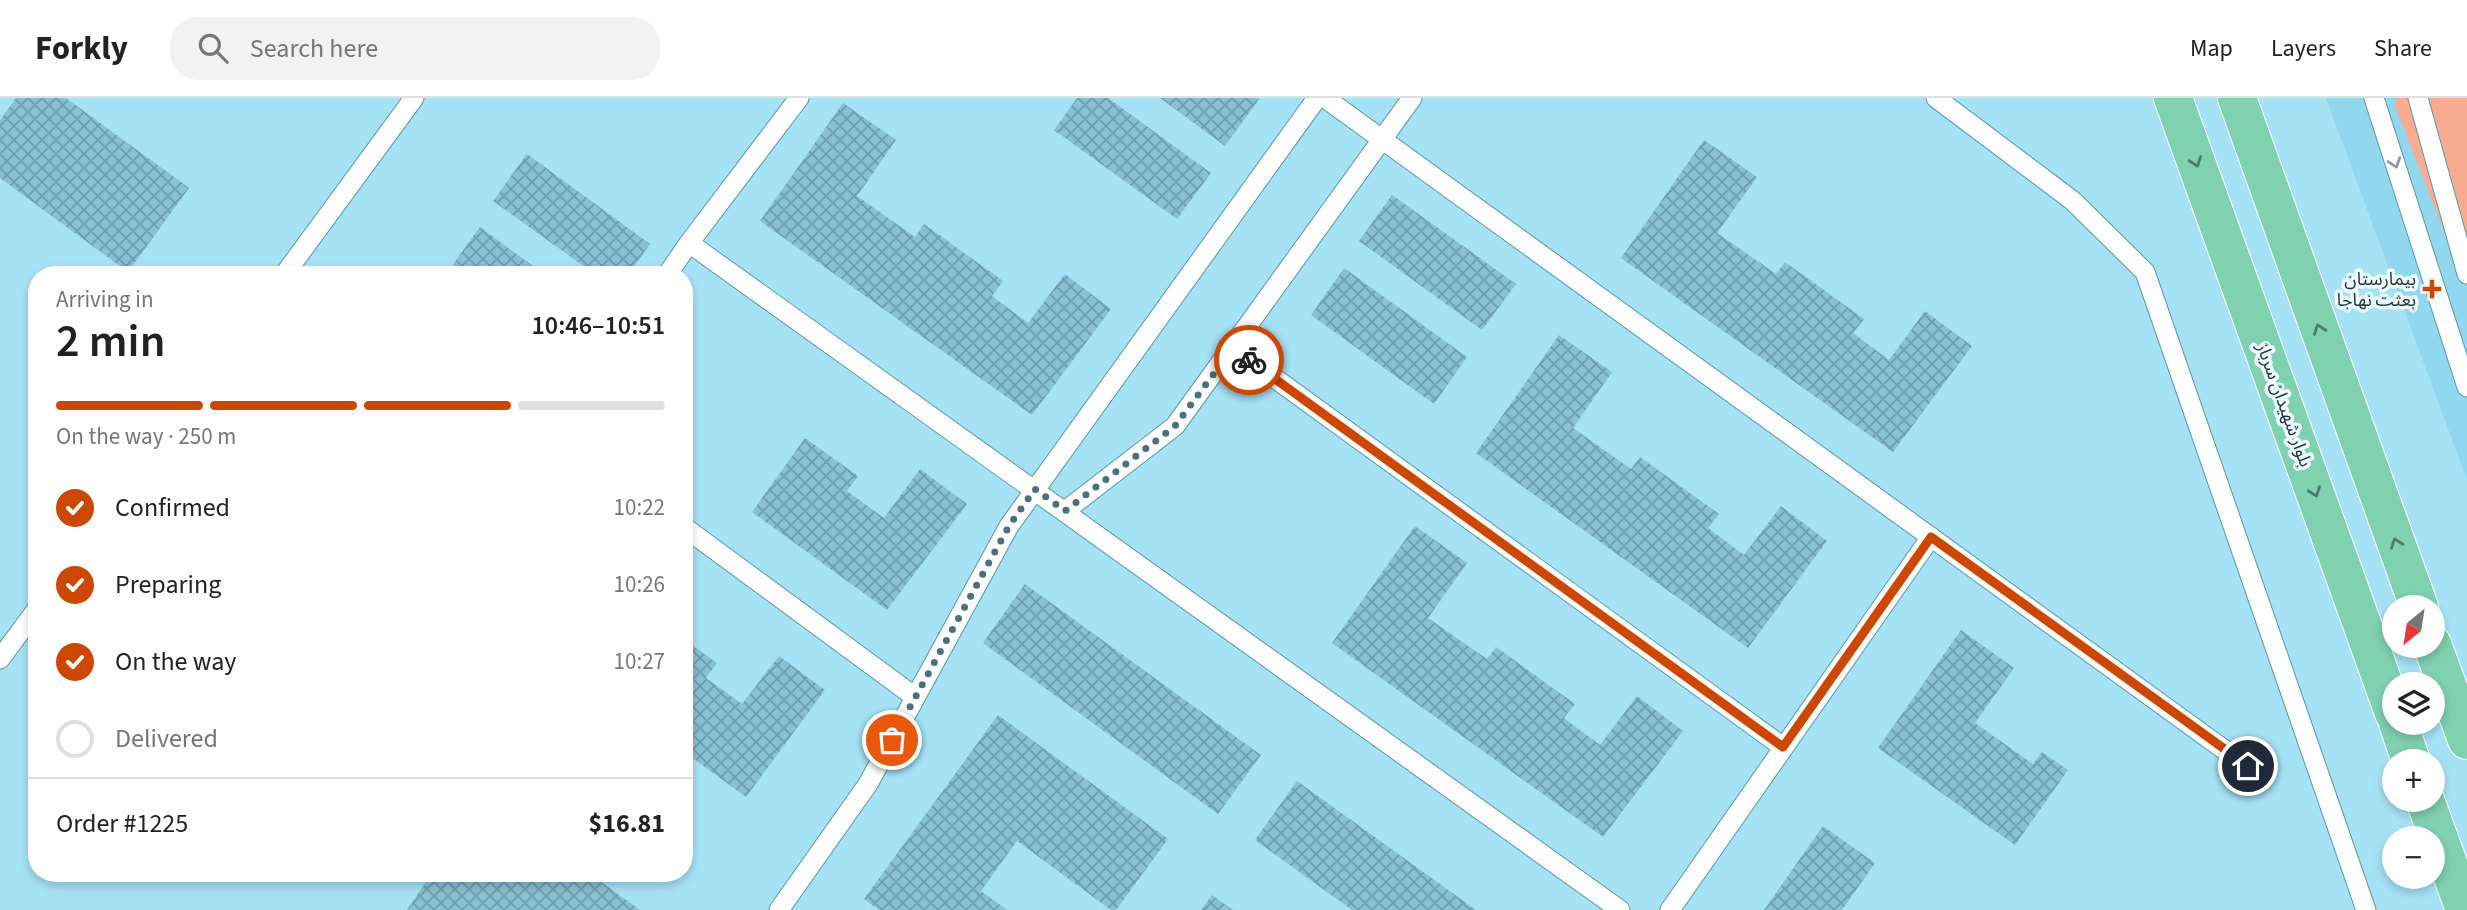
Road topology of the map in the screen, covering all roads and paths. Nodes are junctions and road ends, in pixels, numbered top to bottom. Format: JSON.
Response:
{"nodes":[{"id":1,"x":414,"y":98,"type":"edge"},
{"id":2,"x":799,"y":98,"type":"edge"},
{"id":3,"x":1317,"y":98,"type":"edge"},
{"id":4,"x":1325,"y":98,"type":"edge"},
{"id":5,"x":1412,"y":98,"type":"edge"},
{"id":6,"x":1936,"y":98,"type":"edge"},
{"id":7,"x":2174,"y":98,"type":"edge"},
{"id":8,"x":2237,"y":98,"type":"edge"},
{"id":9,"x":2374,"y":98,"type":"edge"},
{"id":10,"x":2418,"y":98,"type":"edge"},
{"id":11,"x":1382,"y":140,"type":"junction"},
{"id":12,"x":689,"y":243,"type":"junction"},
{"id":13,"x":291,"y":266,"type":"edge"},
{"id":14,"x":673,"y":266,"type":"edge"},
{"id":15,"x":2467,"y":274,"type":"edge"},
{"id":16,"x":1233,"y":348,"type":"junction"},
{"id":17,"x":2467,"y":387,"type":"edge"},
{"id":18,"x":1035,"y":489,"type":"junction"},
{"id":19,"x":1065,"y":511,"type":"junction"},
{"id":20,"x":693,"y":534,"type":"edge"},
{"id":21,"x":1931,"y":537,"type":"junction"},
{"id":22,"x":2415,"y":595,"type":"edge"},
{"id":23,"x":28,"y":622,"type":"edge"},
{"id":24,"x":2437,"y":658,"type":"edge"},
{"id":25,"x":0,"y":659,"type":"edge"},
{"id":26,"x":2382,"y":679,"type":"edge"},
{"id":27,"x":915,"y":697,"type":"junction"},
{"id":28,"x":2467,"y":740,"type":"edge"},
{"id":29,"x":1783,"y":747,"type":"junction"},
{"id":30,"x":2248,"y":766,"type":"dead end"},
{"id":31,"x":2429,"y":812,"type":"edge"},
{"id":32,"x":779,"y":910,"type":"edge"},
{"id":33,"x":1620,"y":910,"type":"edge"},
{"id":34,"x":1670,"y":910,"type":"edge"},
{"id":35,"x":2366,"y":910,"type":"edge"},
{"id":36,"x":2465,"y":910,"type":"edge"}],
"edges":[{"from":1,"to":13,"type":"lane"},
{"from":2,"to":12,"type":"lane"},
{"from":3,"to":18,"type":"lane"},
{"from":4,"to":11,"type":"lane"},
{"from":5,"to":11,"type":"lane"},
{"from":6,"to":35,"type":"lane"},
{"from":7,"to":26,"type":"main road","name":"بلوار شهیدان سرباز","one_way":true},
{"from":22,"to":8,"type":"main road","one_way":true},
{"from":9,"to":17,"type":"lane","one_way":true},
{"from":10,"to":15,"type":"lane"},
{"from":11,"to":16,"type":"lane"},
{"from":11,"to":21,"type":"lane"},
{"from":12,"to":14,"type":"lane"},
{"from":12,"to":18,"type":"lane"},
{"from":16,"to":19,"type":"lane"},
{"from":16,"to":29,"type":"lane"},
{"from":18,"to":19,"type":"lane"},
{"from":18,"to":27,"type":"lane"},
{"from":19,"to":33,"type":"lane"},
{"from":20,"to":27,"type":"lane"},
{"from":21,"to":29,"type":"lane"},
{"from":21,"to":30,"type":"lane"},
{"from":23,"to":25,"type":"lane"},
{"from":24,"to":28,"type":"main road"},
{"from":27,"to":32,"type":"lane"},
{"from":29,"to":34,"type":"lane"},
{"from":31,"to":36,"type":"main road"}]}
